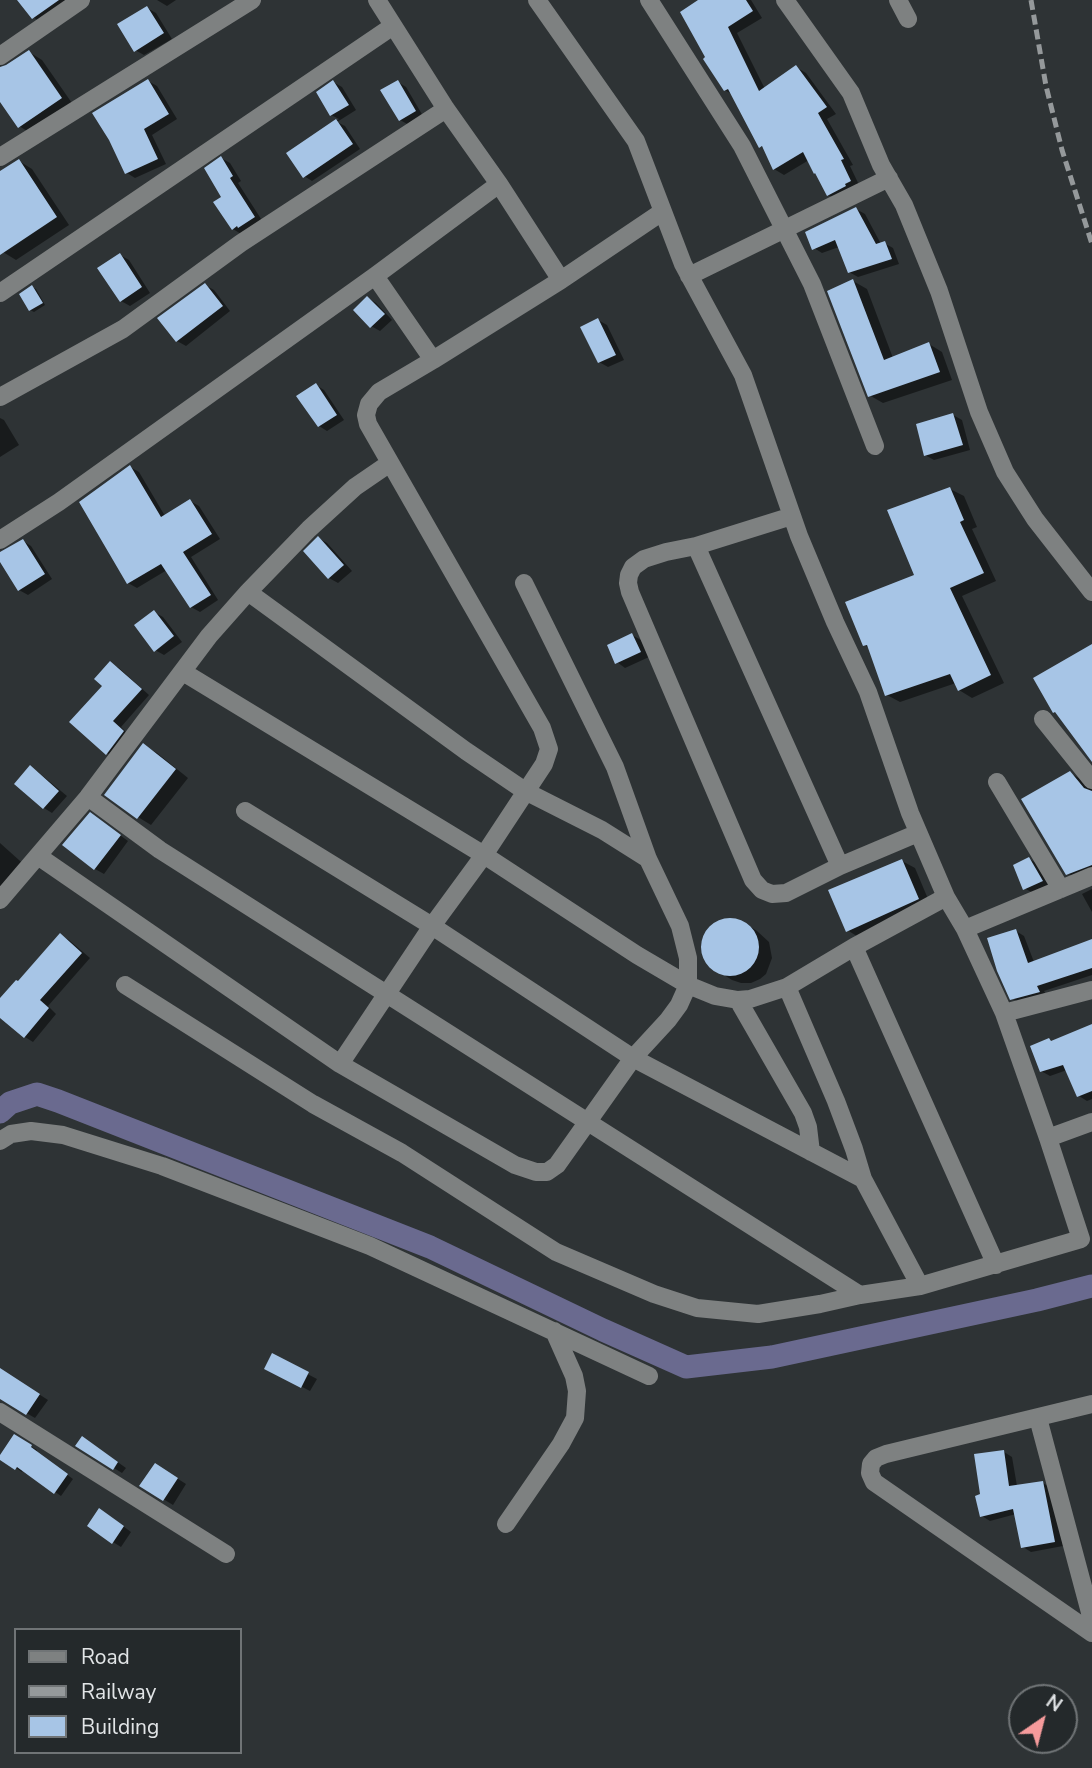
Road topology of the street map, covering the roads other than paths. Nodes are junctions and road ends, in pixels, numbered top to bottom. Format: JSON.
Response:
{"nodes":[{"id":1,"x":81,"y":0,"type":"edge"},
{"id":2,"x":252,"y":0,"type":"edge"},
{"id":3,"x":377,"y":0,"type":"edge"},
{"id":4,"x":537,"y":0,"type":"edge"},
{"id":5,"x":649,"y":0,"type":"edge"},
{"id":6,"x":785,"y":0,"type":"edge"},
{"id":7,"x":898,"y":0,"type":"edge"},
{"id":8,"x":908,"y":19,"type":"dead end"},
{"id":9,"x":393,"y":26,"type":"junction"},
{"id":10,"x":0,"y":56,"type":"edge"},
{"id":11,"x":446,"y":109,"type":"junction"},
{"id":12,"x":0,"y":157,"type":"edge"},
{"id":13,"x":889,"y":178,"type":"junction"},
{"id":14,"x":499,"y":184,"type":"junction"},
{"id":15,"x":662,"y":212,"type":"junction"},
{"id":16,"x":784,"y":230,"type":"junction"},
{"id":17,"x":375,"y":276,"type":"junction"},
{"id":18,"x":689,"y":276,"type":"junction"},
{"id":19,"x":561,"y":280,"type":"junction"},
{"id":20,"x":0,"y":293,"type":"edge"},
{"id":21,"x":433,"y":360,"type":"junction"},
{"id":22,"x":0,"y":397,"type":"edge"},
{"id":23,"x":875,"y":446,"type":"dead end"},
{"id":24,"x":390,"y":463,"type":"junction"},
{"id":25,"x":792,"y":516,"type":"junction"},
{"id":26,"x":0,"y":540,"type":"edge"},
{"id":27,"x":696,"y":546,"type":"junction"},
{"id":28,"x":524,"y":583,"type":"dead end"},
{"id":29,"x":248,"y":592,"type":"junction"},
{"id":30,"x":1092,"y":592,"type":"edge"},
{"id":31,"x":183,"y":672,"type":"junction"},
{"id":32,"x":1043,"y":719,"type":"dead end"},
{"id":33,"x":1092,"y":780,"type":"edge"},
{"id":34,"x":997,"y":782,"type":"dead end"},
{"id":35,"x":525,"y":791,"type":"junction"},
{"id":36,"x":88,"y":797,"type":"junction"},
{"id":37,"x":245,"y":811,"type":"dead end"},
{"id":38,"x":918,"y":833,"type":"junction"},
{"id":39,"x":484,"y":855,"type":"junction"},
{"id":40,"x":38,"y":856,"type":"junction"},
{"id":41,"x":648,"y":859,"type":"junction"},
{"id":42,"x":840,"y":866,"type":"junction"},
{"id":43,"x":1092,"y":876,"type":"edge"},
{"id":44,"x":1061,"y":889,"type":"junction"},
{"id":45,"x":946,"y":897,"type":"junction"},
{"id":46,"x":0,"y":901,"type":"edge"},
{"id":47,"x":432,"y":926,"type":"junction"},
{"id":48,"x":965,"y":929,"type":"junction"},
{"id":49,"x":855,"y":947,"type":"junction"},
{"id":50,"x":125,"y":985,"type":"dead end"},
{"id":51,"x":688,"y":985,"type":"junction"},
{"id":52,"x":787,"y":987,"type":"junction"},
{"id":53,"x":1092,"y":990,"type":"edge"},
{"id":54,"x":386,"y":995,"type":"junction"},
{"id":55,"x":738,"y":1000,"type":"junction"},
{"id":56,"x":1004,"y":1013,"type":"junction"},
{"id":57,"x":633,"y":1058,"type":"junction"},
{"id":58,"x":340,"y":1064,"type":"junction"},
{"id":59,"x":589,"y":1122,"type":"junction"},
{"id":60,"x":1092,"y":1122,"type":"edge"},
{"id":61,"x":1048,"y":1138,"type":"junction"},
{"id":62,"x":0,"y":1141,"type":"edge"},
{"id":63,"x":811,"y":1152,"type":"junction"},
{"id":64,"x":863,"y":1179,"type":"junction"},
{"id":65,"x":1087,"y":1237,"type":"edge"},
{"id":66,"x":996,"y":1265,"type":"junction"},
{"id":67,"x":920,"y":1286,"type":"junction"},
{"id":68,"x":860,"y":1295,"type":"junction"},
{"id":69,"x":554,"y":1331,"type":"junction"},
{"id":70,"x":649,"y":1376,"type":"dead end"},
{"id":71,"x":1092,"y":1404,"type":"edge"},
{"id":72,"x":0,"y":1412,"type":"edge"},
{"id":73,"x":1038,"y":1418,"type":"junction"},
{"id":74,"x":506,"y":1524,"type":"dead end"},
{"id":75,"x":226,"y":1554,"type":"dead end"},
{"id":76,"x":1091,"y":1611,"type":"edge"},
{"id":77,"x":1092,"y":1633,"type":"edge"}],
"edges":[{"from":1,"to":10,"type":"street"},
{"from":2,"to":12,"type":"street"},
{"from":3,"to":9,"type":"street"},
{"from":4,"to":15,"type":"street"},
{"from":5,"to":16,"type":"street"},
{"from":6,"to":13,"type":"street"},
{"from":7,"to":8,"type":"street"},
{"from":9,"to":11,"type":"street"},
{"from":9,"to":20,"type":"street"},
{"from":11,"to":14,"type":"street"},
{"from":11,"to":22,"type":"street"},
{"from":13,"to":16,"type":"street"},
{"from":13,"to":30,"type":"street"},
{"from":14,"to":17,"type":"street"},
{"from":14,"to":19,"type":"street"},
{"from":15,"to":18,"type":"street"},
{"from":15,"to":19,"type":"street"},
{"from":16,"to":18,"type":"street"},
{"from":16,"to":23,"type":"street"},
{"from":17,"to":21,"type":"street"},
{"from":17,"to":26,"type":"street"},
{"from":18,"to":25,"type":"street"},
{"from":19,"to":21,"type":"street"},
{"from":21,"to":24,"type":"street"},
{"from":24,"to":29,"type":"street"},
{"from":24,"to":35,"type":"street"},
{"from":25,"to":27,"type":"street"},
{"from":25,"to":38,"type":"street"},
{"from":27,"to":42,"type":"street"},
{"from":27,"to":42,"type":"street"},
{"from":28,"to":41,"type":"street"},
{"from":29,"to":31,"type":"street"},
{"from":29,"to":35,"type":"street"},
{"from":31,"to":36,"type":"street"},
{"from":31,"to":39,"type":"street"},
{"from":32,"to":33,"type":"street"},
{"from":34,"to":44,"type":"street"},
{"from":35,"to":39,"type":"street"},
{"from":35,"to":41,"type":"street"},
{"from":36,"to":40,"type":"street"},
{"from":36,"to":54,"type":"street"},
{"from":37,"to":47,"type":"street"},
{"from":38,"to":42,"type":"street"},
{"from":38,"to":45,"type":"street"},
{"from":39,"to":47,"type":"street"},
{"from":39,"to":51,"type":"street"},
{"from":40,"to":46,"type":"street"},
{"from":40,"to":58,"type":"street"},
{"from":41,"to":51,"type":"street"},
{"from":43,"to":44,"type":"street"},
{"from":44,"to":48,"type":"street"},
{"from":45,"to":48,"type":"street"},
{"from":45,"to":49,"type":"street"},
{"from":47,"to":54,"type":"street"},
{"from":47,"to":57,"type":"street"},
{"from":48,"to":56,"type":"street"},
{"from":49,"to":52,"type":"street"},
{"from":49,"to":66,"type":"street"},
{"from":50,"to":68,"type":"street"},
{"from":51,"to":55,"type":"street"},
{"from":51,"to":57,"type":"street"},
{"from":52,"to":55,"type":"street"},
{"from":52,"to":64,"type":"street"},
{"from":53,"to":56,"type":"street"},
{"from":54,"to":58,"type":"street"},
{"from":54,"to":59,"type":"street"},
{"from":55,"to":63,"type":"street"},
{"from":56,"to":61,"type":"street"},
{"from":57,"to":59,"type":"street"},
{"from":57,"to":63,"type":"street"},
{"from":58,"to":59,"type":"street"},
{"from":59,"to":68,"type":"street"},
{"from":60,"to":61,"type":"street"},
{"from":61,"to":65,"type":"street"},
{"from":62,"to":69,"type":"street"},
{"from":63,"to":64,"type":"street"},
{"from":64,"to":67,"type":"street"},
{"from":65,"to":66,"type":"street"},
{"from":66,"to":67,"type":"street"},
{"from":67,"to":68,"type":"street"},
{"from":69,"to":70,"type":"street"},
{"from":69,"to":74,"type":"street"},
{"from":71,"to":73,"type":"street"},
{"from":72,"to":75,"type":"street"},
{"from":73,"to":76,"type":"street"},
{"from":73,"to":77,"type":"street"}]}
